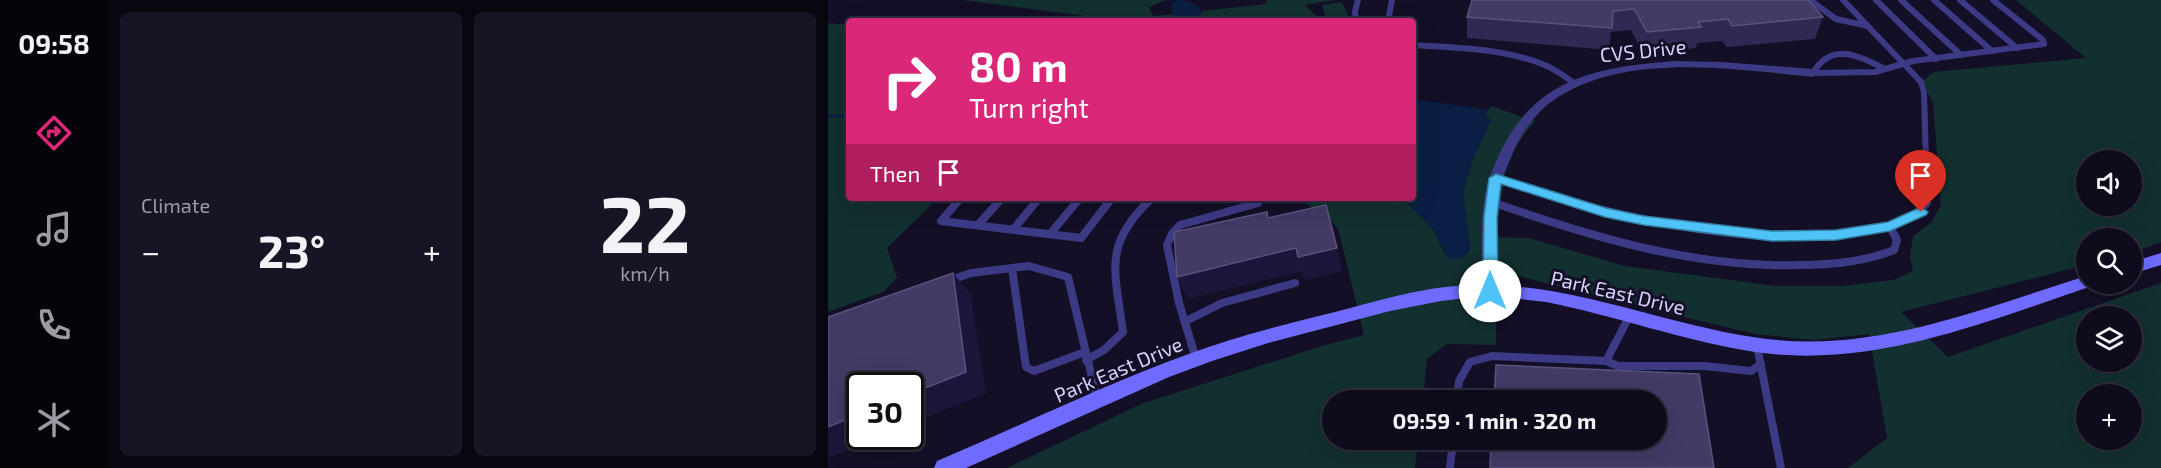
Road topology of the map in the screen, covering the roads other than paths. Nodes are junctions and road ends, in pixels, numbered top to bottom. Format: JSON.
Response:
{"nodes":[{"id":1,"x":1358,"y":0,"type":"edge"},
{"id":2,"x":1392,"y":0,"type":"edge"},
{"id":3,"x":1810,"y":0,"type":"edge"},
{"id":4,"x":1843,"y":0,"type":"edge"},
{"id":5,"x":1876,"y":0,"type":"edge"},
{"id":6,"x":1901,"y":0,"type":"edge"},
{"id":7,"x":1934,"y":0,"type":"edge"},
{"id":8,"x":1960,"y":0,"type":"edge"},
{"id":9,"x":1993,"y":0,"type":"edge"},
{"id":10,"x":1355,"y":18,"type":"edge"},
{"id":11,"x":1389,"y":18,"type":"edge"},
{"id":12,"x":1868,"y":26,"type":"junction"},
{"id":13,"x":1416,"y":45,"type":"edge"},
{"id":14,"x":2017,"y":48,"type":"junction"},
{"id":15,"x":1992,"y":51,"type":"junction"},
{"id":16,"x":1961,"y":56,"type":"junction"},
{"id":17,"x":1936,"y":59,"type":"junction"},
{"id":18,"x":1904,"y":63,"type":"junction"},
{"id":19,"x":1885,"y":69,"type":"junction"},
{"id":20,"x":1813,"y":73,"type":"junction"},
{"id":21,"x":1574,"y":83,"type":"junction"},
{"id":22,"x":1496,"y":178,"type":"junction"},
{"id":23,"x":958,"y":201,"type":"edge"},
{"id":24,"x":999,"y":201,"type":"edge"},
{"id":25,"x":1037,"y":201,"type":"edge"},
{"id":26,"x":1078,"y":201,"type":"edge"},
{"id":27,"x":1110,"y":201,"type":"edge"},
{"id":28,"x":1149,"y":201,"type":"edge"},
{"id":29,"x":1492,"y":202,"type":"junction"},
{"id":30,"x":1258,"y":204,"type":"dead end"},
{"id":31,"x":978,"y":225,"type":"junction"},
{"id":32,"x":1890,"y":226,"type":"junction"},
{"id":33,"x":1013,"y":230,"type":"junction"},
{"id":34,"x":1050,"y":234,"type":"junction"},
{"id":35,"x":2161,"y":259,"type":"edge"},
{"id":36,"x":2142,"y":265,"type":"edge"},
{"id":37,"x":1012,"y":268,"type":"junction"},
{"id":38,"x":1294,"y":283,"type":"dead end"},
{"id":39,"x":939,"y":284,"type":"edge"},
{"id":40,"x":2076,"y":285,"type":"edge"},
{"id":41,"x":1490,"y":291,"type":"junction"},
{"id":42,"x":1630,"y":315,"type":"junction"},
{"id":43,"x":1186,"y":321,"type":"junction"},
{"id":44,"x":1757,"y":346,"type":"junction"},
{"id":45,"x":1086,"y":356,"type":"junction"},
{"id":46,"x":1196,"y":359,"type":"junction"},
{"id":47,"x":1606,"y":360,"type":"junction"},
{"id":48,"x":1761,"y":364,"type":"junction"},
{"id":49,"x":1458,"y":390,"type":"edge"},
{"id":50,"x":1098,"y":400,"type":"junction"},
{"id":51,"x":1452,"y":450,"type":"edge"},
{"id":52,"x":944,"y":468,"type":"edge"},
{"id":53,"x":1450,"y":468,"type":"edge"},
{"id":54,"x":1781,"y":468,"type":"edge"}],
"edges":[{"from":1,"to":10,"type":"lane"},
{"from":2,"to":11,"type":"lane"},
{"from":3,"to":12,"type":"lane"},
{"from":4,"to":12,"type":"lane"},
{"from":5,"to":17,"type":"lane"},
{"from":6,"to":16,"type":"lane"},
{"from":7,"to":15,"type":"lane"},
{"from":8,"to":14,"type":"lane"},
{"from":9,"to":14,"type":"lane"},
{"from":12,"to":18,"type":"lane"},
{"from":13,"to":21,"type":"lane"},
{"from":14,"to":15,"type":"lane"},
{"from":15,"to":16,"type":"lane"},
{"from":16,"to":17,"type":"lane"},
{"from":17,"to":18,"type":"lane"},
{"from":18,"to":19,"type":"lane"},
{"from":18,"to":32,"type":"lane"},
{"from":19,"to":20,"type":"lane"},
{"from":19,"to":20,"type":"lane"},
{"from":20,"to":21,"type":"street","name":"CVS Drive"},
{"from":21,"to":22,"type":"street","name":"CVS Drive"},
{"from":22,"to":29,"type":"street","name":"CVS Drive"},
{"from":22,"to":32,"type":"lane"},
{"from":23,"to":31,"type":"lane"},
{"from":24,"to":31,"type":"lane"},
{"from":25,"to":33,"type":"lane"},
{"from":26,"to":34,"type":"lane"},
{"from":27,"to":34,"type":"lane"},
{"from":28,"to":45,"type":"lane"},
{"from":29,"to":32,"type":"lane"},
{"from":29,"to":41,"type":"street","name":"CVS Drive"},
{"from":30,"to":43,"type":"lane"},
{"from":31,"to":33,"type":"lane"},
{"from":33,"to":34,"type":"lane"},
{"from":35,"to":36,"type":"street"},
{"from":37,"to":39,"type":"lane"},
{"from":37,"to":45,"type":"lane"},
{"from":37,"to":45,"type":"lane"},
{"from":38,"to":43,"type":"lane"},
{"from":40,"to":44,"type":"street","name":"Park East Drive"},
{"from":41,"to":42,"type":"street","name":"Park East Drive"},
{"from":41,"to":46,"type":"street","name":"Park East Drive"},
{"from":42,"to":44,"type":"street","name":"Park East Drive"},
{"from":42,"to":47,"type":"lane"},
{"from":43,"to":46,"type":"lane"},
{"from":44,"to":48,"type":"lane"},
{"from":45,"to":50,"type":"lane"},
{"from":46,"to":50,"type":"street","name":"Park East Drive"},
{"from":47,"to":48,"type":"lane"},
{"from":47,"to":49,"type":"lane"},
{"from":48,"to":54,"type":"lane"},
{"from":50,"to":52,"type":"street","name":"Park East Drive"},
{"from":51,"to":53,"type":"lane"}]}
